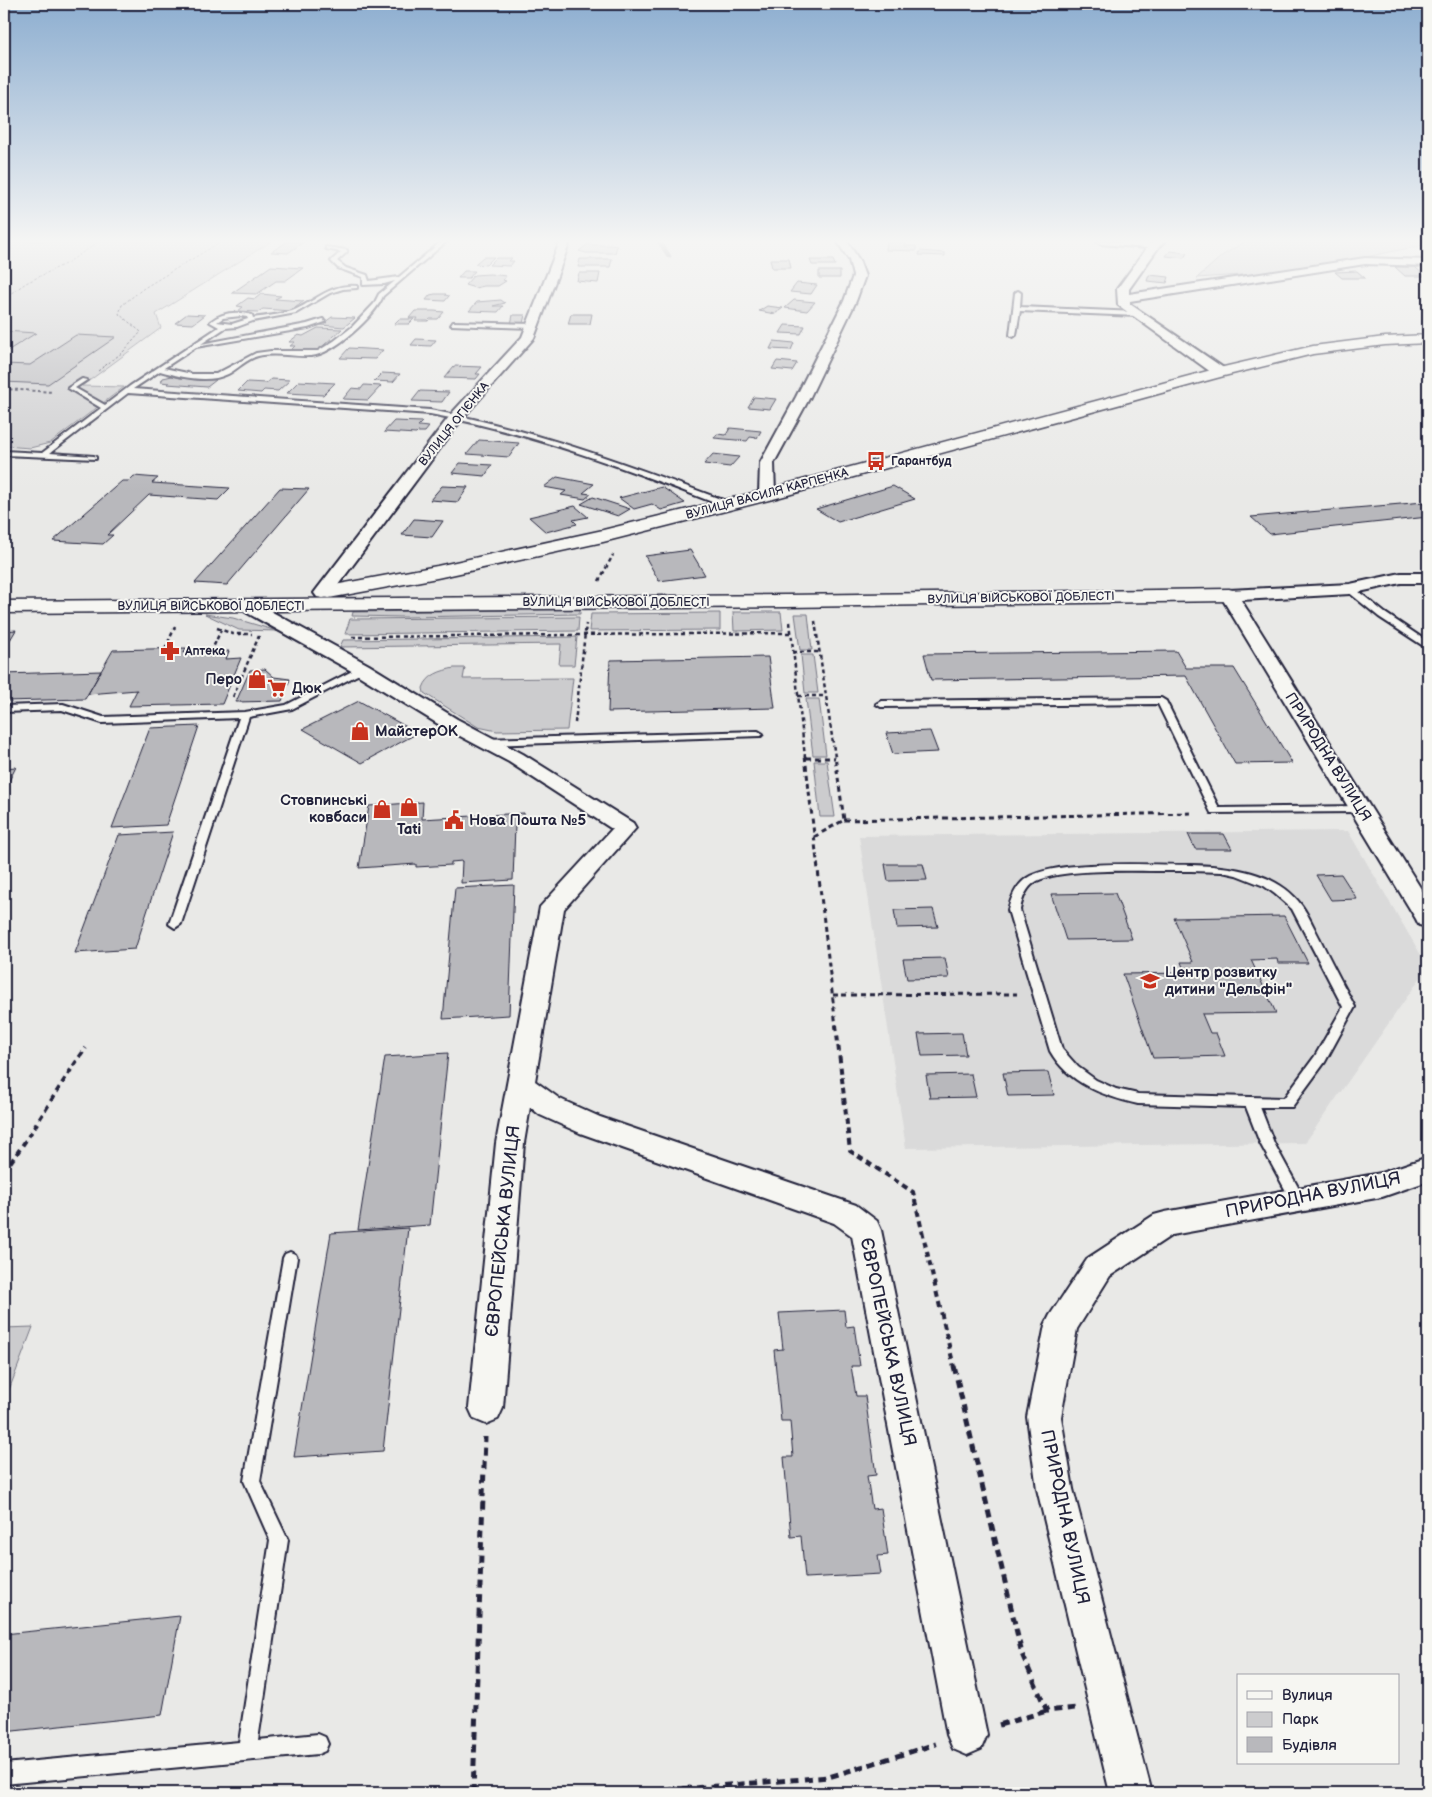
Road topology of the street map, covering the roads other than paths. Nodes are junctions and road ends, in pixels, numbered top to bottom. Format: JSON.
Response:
{"nodes":[{"id":1,"x":219,"y":325,"type":"edge"},
{"id":2,"x":230,"y":325,"type":"edge"},
{"id":3,"x":251,"y":325,"type":"edge"},
{"id":4,"x":305,"y":325,"type":"edge"},
{"id":5,"x":355,"y":325,"type":"edge"},
{"id":6,"x":487,"y":325,"type":"edge"},
{"id":7,"x":837,"y":325,"type":"edge"},
{"id":8,"x":1015,"y":325,"type":"edge"},
{"id":9,"x":1153,"y":325,"type":"edge"},
{"id":10,"x":224,"y":326,"type":"junction"},
{"id":11,"x":532,"y":326,"type":"joint"},
{"id":12,"x":257,"y":335,"type":"junction"},
{"id":13,"x":1013,"y":335,"type":"dead end"},
{"id":14,"x":283,"y":337,"type":"dead end"},
{"id":15,"x":1428,"y":339,"type":"edge"},
{"id":16,"x":191,"y":348,"type":"junction"},
{"id":17,"x":159,"y":369,"type":"junction"},
{"id":18,"x":1220,"y":372,"type":"junction"},
{"id":19,"x":84,"y":380,"type":"road end"},
{"id":20,"x":128,"y":392,"type":"junction"},
{"id":21,"x":106,"y":408,"type":"junction"},
{"id":22,"x":457,"y":416,"type":"junction"},
{"id":23,"x":4,"y":452,"type":"edge"},
{"id":24,"x":44,"y":455,"type":"junction"},
{"id":25,"x":94,"y":458,"type":"dead end"},
{"id":26,"x":766,"y":495,"type":"junction"},
{"id":27,"x":728,"y":505,"type":"junction"},
{"id":28,"x":1428,"y":578,"type":"edge"},
{"id":29,"x":1350,"y":588,"type":"junction"},
{"id":30,"x":323,"y":593,"type":"junction"},
{"id":31,"x":1229,"y":595,"type":"junction"},
{"id":32,"x":248,"y":606,"type":"junction"},
{"id":33,"x":4,"y":607,"type":"edge"},
{"id":34,"x":1428,"y":646,"type":"edge"},
{"id":35,"x":362,"y":669,"type":"junction"},
{"id":36,"x":881,"y":704,"type":"dead end"},
{"id":37,"x":4,"y":709,"type":"edge"},
{"id":38,"x":245,"y":715,"type":"junction"},
{"id":39,"x":758,"y":734,"type":"dead end"},
{"id":40,"x":486,"y":742,"type":"junction"},
{"id":41,"x":1360,"y":809,"type":"junction"},
{"id":42,"x":1428,"y":919,"type":"edge"},
{"id":43,"x":175,"y":924,"type":"dead end"},
{"id":44,"x":520,"y":1085,"type":"junction"},
{"id":45,"x":1251,"y":1102,"type":"junction"},
{"id":46,"x":1428,"y":1169,"type":"edge"},
{"id":47,"x":1298,"y":1200,"type":"junction"},
{"id":48,"x":290,"y":1258,"type":"dead end"},
{"id":49,"x":486,"y":1408,"type":"road end"},
{"id":50,"x":967,"y":1735,"type":"road end"},
{"id":51,"x":318,"y":1744,"type":"dead end"},
{"id":52,"x":247,"y":1750,"type":"junction"},
{"id":53,"x":4,"y":1774,"type":"edge"},
{"id":54,"x":1131,"y":1793,"type":"edge"}],
"edges":[{"from":1,"to":10,"type":"lane"},
{"from":2,"to":10,"type":"lane"},
{"from":3,"to":12,"type":"lane"},
{"from":4,"to":12,"type":"lane"},
{"from":5,"to":17,"type":"lane"},
{"from":6,"to":11,"type":"lane"},
{"from":7,"to":26,"type":"street"},
{"from":8,"to":13,"type":"lane"},
{"from":9,"to":18,"type":"street"},
{"from":10,"to":16,"type":"lane"},
{"from":11,"to":22,"type":"street","name":"ВУЛИЦЯ ОГІЄНКА"},
{"from":12,"to":14,"type":"lane"},
{"from":12,"to":16,"type":"lane"},
{"from":15,"to":18,"type":"street","name":"ВУЛИЦЯ ВАСИЛЯ КАРПЕНКА"},
{"from":16,"to":17,"type":"lane"},
{"from":17,"to":20,"type":"lane"},
{"from":18,"to":26,"type":"street","name":"ВУЛИЦЯ ВАСИЛЯ КАРПЕНКА"},
{"from":19,"to":21,"type":"lane"},
{"from":20,"to":21,"type":"lane"},
{"from":20,"to":22,"type":"lane"},
{"from":21,"to":24,"type":"lane"},
{"from":22,"to":27,"type":"lane"},
{"from":22,"to":30,"type":"street","name":"ВУЛИЦЯ ОГІЄНКА"},
{"from":23,"to":24,"type":"lane"},
{"from":24,"to":25,"type":"lane"},
{"from":26,"to":27,"type":"street","name":"ВУЛИЦЯ ВАСИЛЯ КАРПЕНКА"},
{"from":27,"to":30,"type":"street","name":"ВУЛИЦЯ ВАСИЛЯ КАРПЕНКА"},
{"from":28,"to":29,"type":"street"},
{"from":29,"to":31,"type":"street"},
{"from":29,"to":34,"type":"lane"},
{"from":30,"to":32,"type":"street","name":"ВУЛИЦЯ ВАСИЛЯ КАРПЕНКА"},
{"from":31,"to":32,"type":"street","name":"ВУЛИЦЯ ВІЙСЬКОВОЇ ДОБЛЕСТІ"},
{"from":31,"to":41,"type":"street","name":"ПРИРОДНА ВУЛИЦЯ"},
{"from":32,"to":33,"type":"street","name":"ВУЛИЦЯ ВІЙСЬКОВОЇ ДОБЛЕСТІ"},
{"from":32,"to":35,"type":"street","name":"ЄВРОПЕЙСЬКА ВУЛИЦЯ"},
{"from":35,"to":38,"type":"lane"},
{"from":35,"to":40,"type":"street","name":"ЄВРОПЕЙСЬКА ВУЛИЦЯ"},
{"from":36,"to":41,"type":"lane"},
{"from":37,"to":38,"type":"lane"},
{"from":38,"to":43,"type":"lane"},
{"from":39,"to":40,"type":"lane"},
{"from":40,"to":44,"type":"street","name":"ЄВРОПЕЙСЬКА ВУЛИЦЯ"},
{"from":41,"to":42,"type":"street","name":"ПРИРОДНА ВУЛИЦЯ"},
{"from":44,"to":49,"type":"street","name":"ЄВРОПЕЙСЬКА ВУЛИЦЯ"},
{"from":44,"to":50,"type":"street","name":"ЄВРОПЕЙСЬКА ВУЛИЦЯ"},
{"from":45,"to":45,"type":"lane"},
{"from":45,"to":47,"type":"lane"},
{"from":46,"to":47,"type":"street","name":"ПРИРОДНА ВУЛИЦЯ"},
{"from":47,"to":54,"type":"street","name":"ПРИРОДНА ВУЛИЦЯ"},
{"from":48,"to":52,"type":"lane"},
{"from":51,"to":52,"type":"lane"},
{"from":52,"to":53,"type":"lane"}]}
